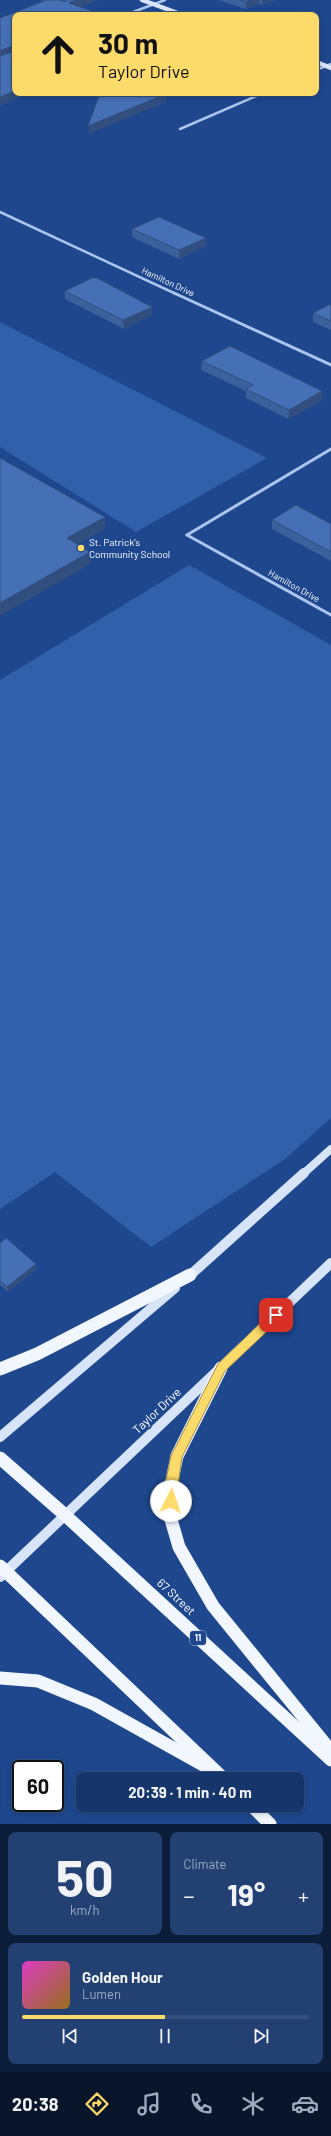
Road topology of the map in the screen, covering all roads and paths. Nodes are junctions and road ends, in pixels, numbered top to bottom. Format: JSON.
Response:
{"nodes":[{"id":1,"x":142,"y":0,"type":"edge"},
{"id":2,"x":165,"y":0,"type":"edge"},
{"id":3,"x":153,"y":4,"type":"junction"},
{"id":4,"x":133,"y":12,"type":"edge"},
{"id":5,"x":175,"y":12,"type":"edge"},
{"id":6,"x":319,"y":63,"type":"edge"},
{"id":7,"x":329,"y":66,"type":"edge"},
{"id":8,"x":319,"y":69,"type":"edge"},
{"id":9,"x":256,"y":96,"type":"edge"},
{"id":10,"x":180,"y":129,"type":"dead end"},
{"id":11,"x":0,"y":212,"type":"edge"},
{"id":12,"x":331,"y":365,"type":"edge"},
{"id":13,"x":331,"y":449,"type":"edge"},
{"id":14,"x":331,"y":615,"type":"edge"},
{"id":15,"x":331,"y":1149,"type":"edge"},
{"id":16,"x":331,"y":1263,"type":"edge"},
{"id":17,"x":190,"y":1275,"type":"junction"},
{"id":18,"x":222,"y":1368,"type":"junction"},
{"id":19,"x":0,"y":1370,"type":"edge"},
{"id":20,"x":0,"y":1437,"type":"edge"},
{"id":21,"x":0,"y":1458,"type":"edge"},
{"id":22,"x":65,"y":1515,"type":"junction"},
{"id":23,"x":2,"y":1571,"type":"edge"},
{"id":24,"x":0,"y":1678,"type":"edge"},
{"id":25,"x":331,"y":1751,"type":"edge"},
{"id":26,"x":331,"y":1760,"type":"edge"},
{"id":27,"x":215,"y":1772,"type":"edge"},
{"id":28,"x":218,"y":1772,"type":"edge"},
{"id":29,"x":258,"y":1812,"type":"edge"},
{"id":30,"x":270,"y":1824,"type":"edge"}],
"edges":[{"from":1,"to":3,"type":"main road"},
{"from":2,"to":3,"type":"street"},
{"from":3,"to":4,"type":"street"},
{"from":3,"to":5,"type":"main road"},
{"from":6,"to":7,"type":"main road"},
{"from":7,"to":8,"type":"street"},
{"from":9,"to":10,"type":"street"},
{"from":11,"to":12,"type":"street","name":"Hamilton Drive"},
{"from":13,"to":14,"type":"street","name":"Hamilton Drive"},
{"from":15,"to":17,"type":"main road"},
{"from":16,"to":18,"type":"main road","name":"Taylor Drive"},
{"from":17,"to":19,"type":"main road"},
{"from":17,"to":20,"type":"main road"},
{"from":18,"to":22,"type":"main road","name":"Taylor Drive"},
{"from":18,"to":25,"type":"main road"},
{"from":21,"to":22,"type":"main road","name":"67 Street","number":"11"},
{"from":22,"to":23,"type":"main road","name":"Taylor Drive"},
{"from":22,"to":26,"type":"main road","name":"67 Street","number":"11"},
{"from":23,"to":28,"type":"main road"},
{"from":24,"to":27,"type":"main road"},
{"from":29,"to":30,"type":"main road"}]}
